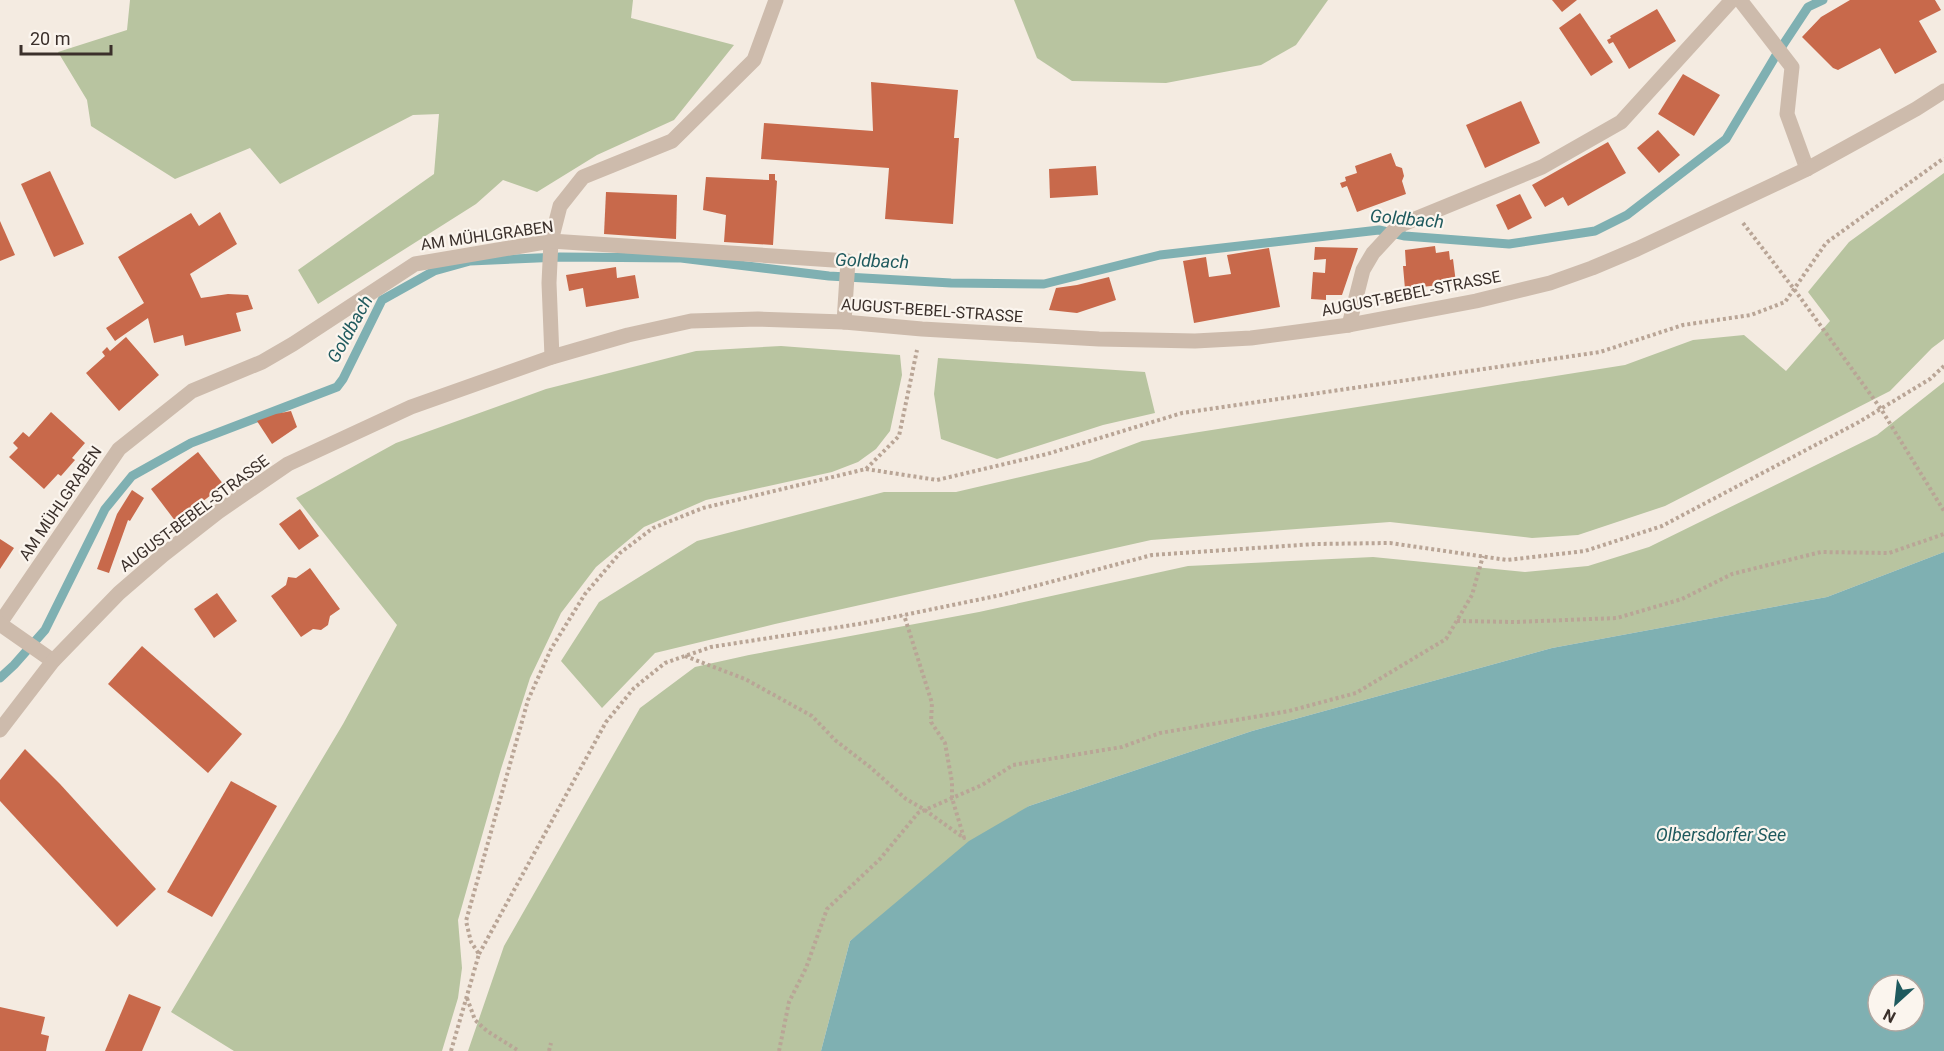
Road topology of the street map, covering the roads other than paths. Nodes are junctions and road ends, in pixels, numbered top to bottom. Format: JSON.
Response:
{"nodes":[{"id":1,"x":776,"y":0,"type":"edge"},
{"id":2,"x":1732,"y":0,"type":"edge"},
{"id":3,"x":1740,"y":0,"type":"edge"},
{"id":4,"x":1944,"y":91,"type":"edge"},
{"id":5,"x":1807,"y":169,"type":"junction"},
{"id":6,"x":551,"y":241,"type":"junction"},
{"id":7,"x":844,"y":322,"type":"junction"},
{"id":8,"x":1349,"y":325,"type":"junction"},
{"id":9,"x":552,"y":357,"type":"junction"},
{"id":10,"x":0,"y":624,"type":"edge"},
{"id":11,"x":53,"y":661,"type":"junction"},
{"id":12,"x":0,"y":730,"type":"edge"}],
"edges":[{"from":1,"to":6,"type":"street"},
{"from":2,"to":8,"type":"street"},
{"from":3,"to":5,"type":"street"},
{"from":4,"to":5,"type":"street","name":"AUGUST-BEBEL-STRASSE"},
{"from":5,"to":8,"type":"street","name":"AUGUST-BEBEL-STRASSE"},
{"from":6,"to":7,"type":"street","name":"AM MÜHLGRABEN"},
{"from":6,"to":9,"type":"street"},
{"from":6,"to":10,"type":"street","name":"AM MÜHLGRABEN"},
{"from":7,"to":8,"type":"street","name":"AUGUST-BEBEL-STRASSE"},
{"from":7,"to":9,"type":"street","name":"AUGUST-BEBEL-STRASSE"},
{"from":9,"to":11,"type":"street","name":"AUGUST-BEBEL-STRASSE"},
{"from":10,"to":11,"type":"street"},
{"from":11,"to":12,"type":"street","name":"AUGUST-BEBEL-STRASSE"}]}
